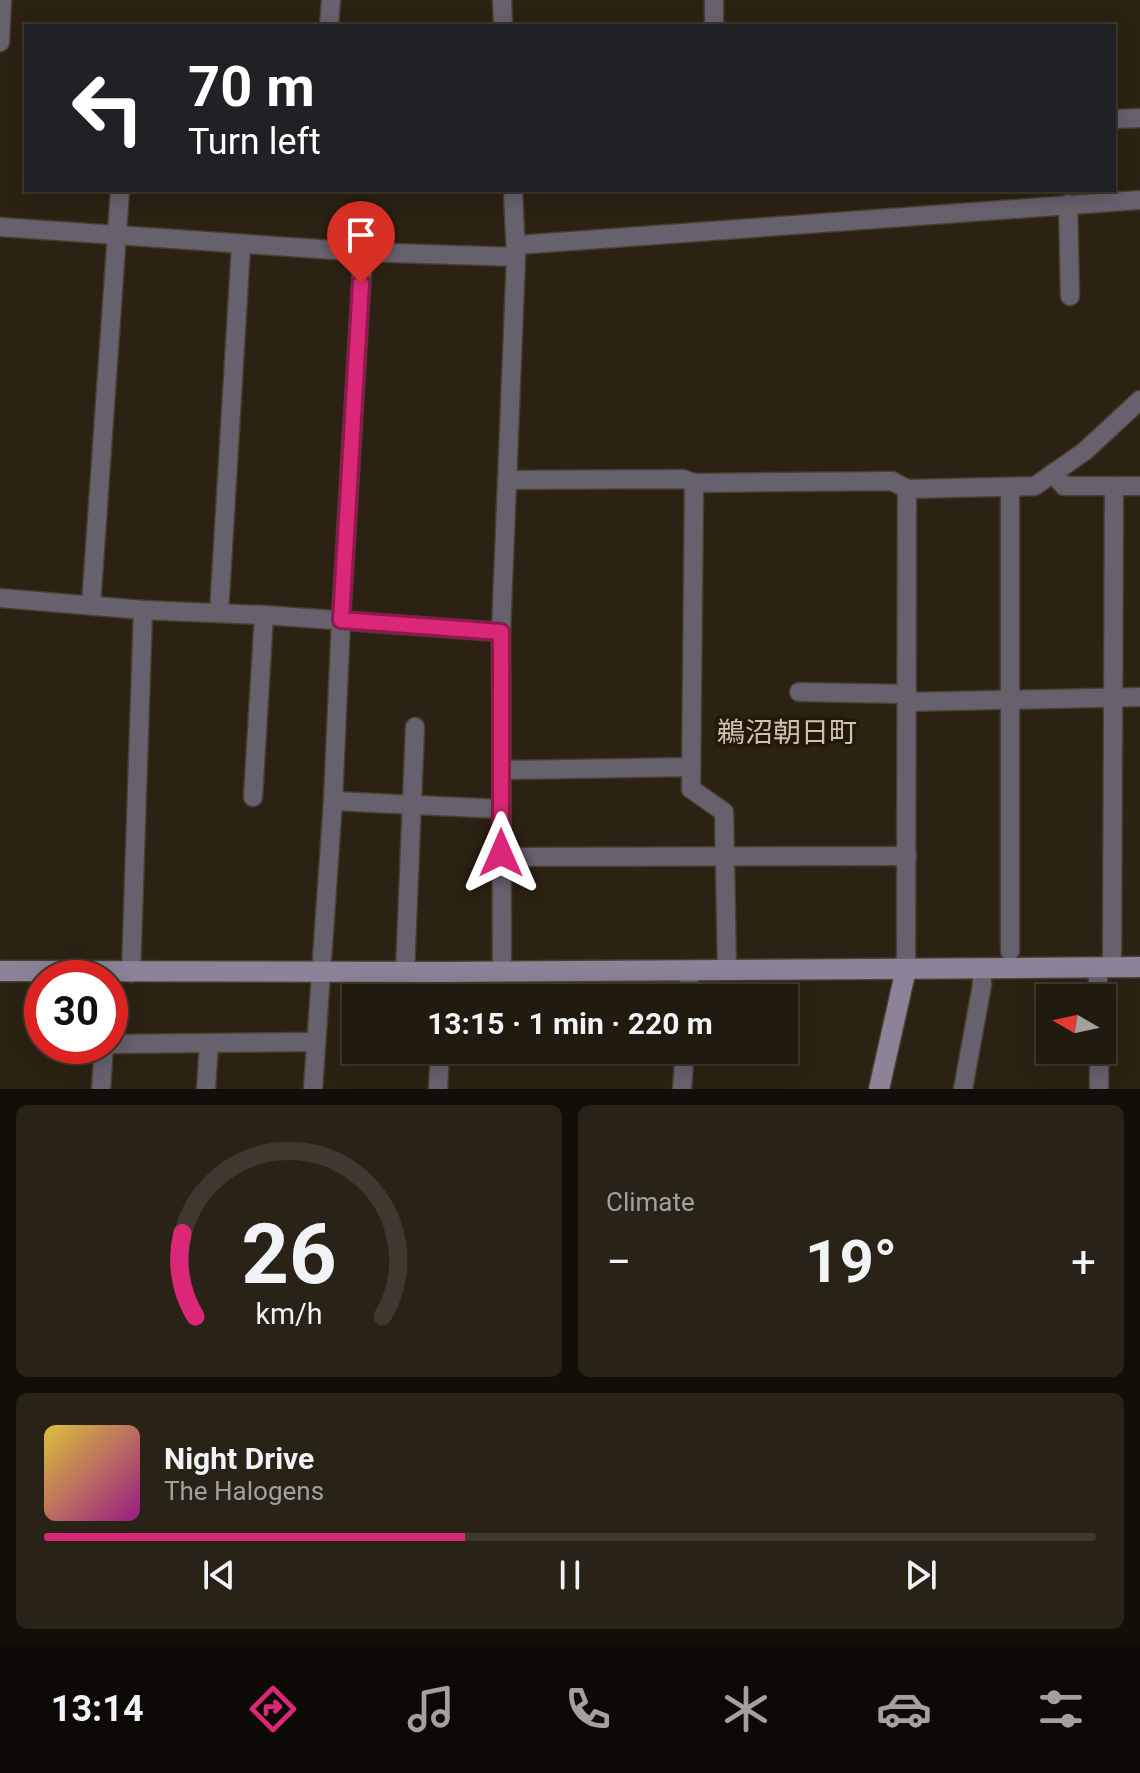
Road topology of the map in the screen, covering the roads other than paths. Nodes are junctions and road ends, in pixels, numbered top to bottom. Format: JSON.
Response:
{"nodes":[{"id":1,"x":2,"y":0,"type":"edge"},
{"id":2,"x":331,"y":0,"type":"edge"},
{"id":3,"x":502,"y":0,"type":"edge"},
{"id":4,"x":714,"y":0,"type":"edge"},
{"id":5,"x":329,"y":24,"type":"edge"},
{"id":6,"x":503,"y":24,"type":"edge"},
{"id":7,"x":714,"y":24,"type":"edge"},
{"id":8,"x":0,"y":42,"type":"edge"},
{"id":9,"x":1140,"y":118,"type":"edge"},
{"id":10,"x":1116,"y":119,"type":"edge"},
{"id":11,"x":120,"y":192,"type":"edge"},
{"id":12,"x":513,"y":192,"type":"edge"},
{"id":13,"x":1140,"y":200,"type":"edge"},
{"id":14,"x":1068,"y":204,"type":"junction"},
{"id":15,"x":0,"y":227,"type":"edge"},
{"id":16,"x":116,"y":235,"type":"junction"},
{"id":17,"x":241,"y":245,"type":"junction"},
{"id":18,"x":516,"y":251,"type":"junction"},
{"id":19,"x":363,"y":252,"type":"junction"},
{"id":20,"x":1070,"y":296,"type":"dead end"},
{"id":21,"x":1140,"y":400,"type":"edge"},
{"id":22,"x":1053,"y":473,"type":"junction"},
{"id":23,"x":507,"y":480,"type":"junction"},
{"id":24,"x":694,"y":483,"type":"junction"},
{"id":25,"x":1114,"y":486,"type":"junction"},
{"id":26,"x":1140,"y":486,"type":"edge"},
{"id":27,"x":1010,"y":487,"type":"junction"},
{"id":28,"x":907,"y":489,"type":"junction"},
{"id":29,"x":0,"y":598,"type":"edge"},
{"id":30,"x":91,"y":605,"type":"junction"},
{"id":31,"x":143,"y":610,"type":"junction"},
{"id":32,"x":219,"y":613,"type":"junction"},
{"id":33,"x":264,"y":615,"type":"junction"},
{"id":34,"x":341,"y":620,"type":"junction"},
{"id":35,"x":501,"y":632,"type":"junction"},
{"id":36,"x":799,"y":692,"type":"dead end"},
{"id":37,"x":1113,"y":697,"type":"junction"},
{"id":38,"x":1140,"y":697,"type":"edge"},
{"id":39,"x":907,"y":698,"type":"junction"},
{"id":40,"x":1010,"y":701,"type":"junction"},
{"id":41,"x":415,"y":727,"type":"dead end"},
{"id":42,"x":691,"y":767,"type":"junction"},
{"id":43,"x":501,"y":770,"type":"junction"},
{"id":44,"x":253,"y":797,"type":"dead end"},
{"id":45,"x":333,"y":801,"type":"junction"},
{"id":46,"x":412,"y":805,"type":"junction"},
{"id":47,"x":501,"y":809,"type":"junction"},
{"id":48,"x":907,"y":856,"type":"junction"},
{"id":49,"x":501,"y":857,"type":"junction"},
{"id":50,"x":725,"y":857,"type":"junction"},
{"id":51,"x":1010,"y":951,"type":"dead end"},
{"id":52,"x":1105,"y":967,"type":"junction"},
{"id":53,"x":1140,"y":967,"type":"edge"},
{"id":54,"x":906,"y":969,"type":"junction"},
{"id":55,"x":982,"y":969,"type":"junction"},
{"id":56,"x":689,"y":970,"type":"junction"},
{"id":57,"x":727,"y":970,"type":"junction"},
{"id":58,"x":0,"y":971,"type":"edge"},
{"id":59,"x":321,"y":971,"type":"junction"},
{"id":60,"x":405,"y":972,"type":"junction"},
{"id":61,"x":444,"y":972,"type":"junction"},
{"id":62,"x":502,"y":972,"type":"junction"},
{"id":63,"x":131,"y":973,"type":"junction"},
{"id":64,"x":444,"y":984,"type":"edge"},
{"id":65,"x":688,"y":984,"type":"edge"},
{"id":66,"x":1101,"y":984,"type":"edge"},
{"id":67,"x":316,"y":1042,"type":"junction"},
{"id":68,"x":209,"y":1043,"type":"junction"},
{"id":69,"x":128,"y":1044,"type":"edge"},
{"id":70,"x":103,"y":1064,"type":"edge"},
{"id":71,"x":439,"y":1064,"type":"edge"},
{"id":72,"x":684,"y":1064,"type":"edge"},
{"id":73,"x":1099,"y":1064,"type":"edge"},
{"id":74,"x":101,"y":1089,"type":"edge"},
{"id":75,"x":206,"y":1089,"type":"edge"},
{"id":76,"x":313,"y":1089,"type":"edge"},
{"id":77,"x":438,"y":1089,"type":"edge"},
{"id":78,"x":682,"y":1089,"type":"edge"},
{"id":79,"x":879,"y":1089,"type":"edge"},
{"id":80,"x":963,"y":1089,"type":"edge"},
{"id":81,"x":1099,"y":1089,"type":"edge"}],
"edges":[{"from":1,"to":8,"type":"street"},
{"from":2,"to":5,"type":"street"},
{"from":3,"to":6,"type":"street"},
{"from":4,"to":7,"type":"street"},
{"from":9,"to":10,"type":"street"},
{"from":11,"to":16,"type":"street"},
{"from":12,"to":18,"type":"street"},
{"from":13,"to":14,"type":"street"},
{"from":14,"to":18,"type":"street"},
{"from":14,"to":20,"type":"street"},
{"from":15,"to":16,"type":"street"},
{"from":16,"to":17,"type":"street"},
{"from":16,"to":30,"type":"street"},
{"from":17,"to":19,"type":"street"},
{"from":17,"to":32,"type":"street"},
{"from":18,"to":19,"type":"street"},
{"from":18,"to":23,"type":"street"},
{"from":19,"to":34,"type":"street"},
{"from":21,"to":22,"type":"street"},
{"from":22,"to":25,"type":"street"},
{"from":22,"to":27,"type":"street"},
{"from":23,"to":24,"type":"street"},
{"from":23,"to":35,"type":"street"},
{"from":24,"to":28,"type":"street"},
{"from":24,"to":42,"type":"street"},
{"from":25,"to":26,"type":"street"},
{"from":25,"to":37,"type":"street"},
{"from":27,"to":28,"type":"street"},
{"from":27,"to":40,"type":"street"},
{"from":28,"to":39,"type":"street"},
{"from":29,"to":30,"type":"street"},
{"from":30,"to":31,"type":"street"},
{"from":31,"to":32,"type":"street"},
{"from":31,"to":63,"type":"street"},
{"from":32,"to":33,"type":"street"},
{"from":33,"to":34,"type":"street"},
{"from":33,"to":44,"type":"street"},
{"from":34,"to":35,"type":"street"},
{"from":34,"to":45,"type":"street"},
{"from":35,"to":43,"type":"street"},
{"from":36,"to":39,"type":"street"},
{"from":37,"to":38,"type":"street"},
{"from":37,"to":40,"type":"street"},
{"from":37,"to":52,"type":"street"},
{"from":39,"to":40,"type":"street"},
{"from":39,"to":48,"type":"street"},
{"from":40,"to":51,"type":"street"},
{"from":41,"to":46,"type":"street"},
{"from":42,"to":43,"type":"street"},
{"from":42,"to":50,"type":"street"},
{"from":43,"to":47,"type":"street"},
{"from":45,"to":46,"type":"street"},
{"from":45,"to":59,"type":"street"},
{"from":46,"to":47,"type":"street"},
{"from":46,"to":60,"type":"street"},
{"from":47,"to":49,"type":"street"},
{"from":48,"to":50,"type":"street"},
{"from":48,"to":54,"type":"street"},
{"from":49,"to":50,"type":"street"},
{"from":49,"to":62,"type":"street"},
{"from":50,"to":57,"type":"street"},
{"from":52,"to":53,"type":"street"},
{"from":52,"to":55,"type":"street"},
{"from":52,"to":66,"type":"street"},
{"from":54,"to":55,"type":"street"},
{"from":54,"to":57,"type":"street"},
{"from":54,"to":79,"type":"street"},
{"from":55,"to":80,"type":"street"},
{"from":56,"to":57,"type":"street"},
{"from":56,"to":62,"type":"street"},
{"from":56,"to":65,"type":"street"},
{"from":58,"to":63,"type":"street"},
{"from":59,"to":60,"type":"street"},
{"from":59,"to":63,"type":"street"},
{"from":59,"to":67,"type":"street"},
{"from":60,"to":61,"type":"street"},
{"from":61,"to":62,"type":"street"},
{"from":61,"to":64,"type":"street"},
{"from":67,"to":68,"type":"street"},
{"from":67,"to":76,"type":"street"},
{"from":68,"to":69,"type":"street"},
{"from":68,"to":75,"type":"street"},
{"from":70,"to":74,"type":"street"},
{"from":71,"to":77,"type":"street"},
{"from":72,"to":78,"type":"street"},
{"from":73,"to":81,"type":"street"}]}
